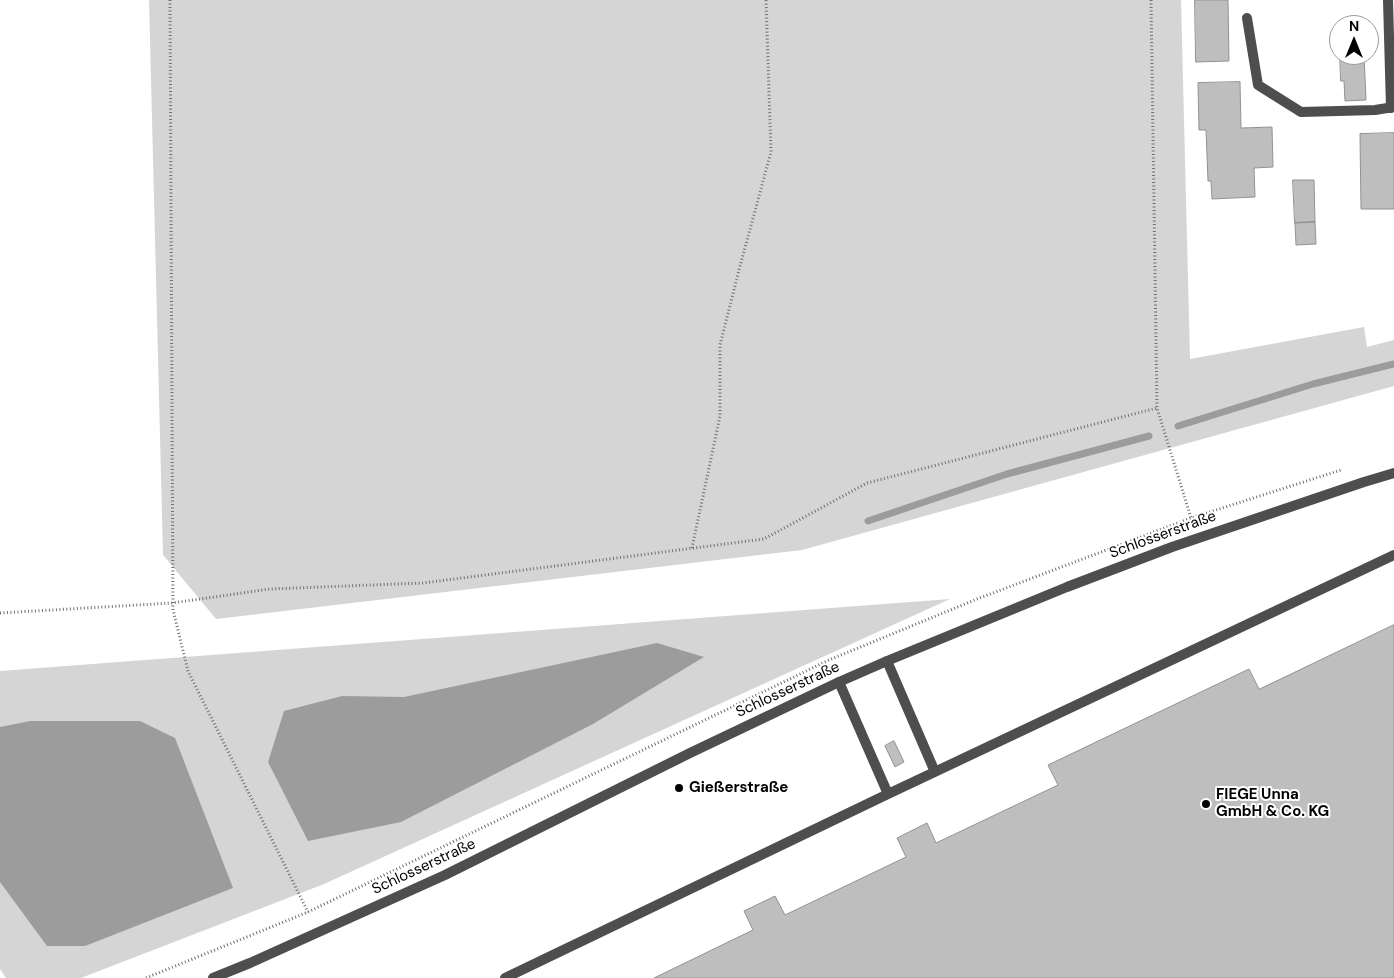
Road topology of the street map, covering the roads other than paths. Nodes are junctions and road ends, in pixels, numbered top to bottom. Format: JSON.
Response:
{"nodes":[{"id":1,"x":1388,"y":0,"type":"edge"},
{"id":2,"x":1247,"y":18,"type":"dead end"},
{"id":3,"x":1393,"y":108,"type":"edge"},
{"id":4,"x":1394,"y":473,"type":"edge"},
{"id":5,"x":1394,"y":555,"type":"edge"},
{"id":6,"x":887,"y":661,"type":"junction"},
{"id":7,"x":838,"y":682,"type":"junction"},
{"id":8,"x":935,"y":772,"type":"junction"},
{"id":9,"x":888,"y":794,"type":"junction"},
{"id":10,"x":212,"y":978,"type":"edge"},
{"id":11,"x":505,"y":978,"type":"edge"}],
"edges":[{"from":1,"to":3,"type":"street"},
{"from":2,"to":3,"type":"street"},
{"from":4,"to":6,"type":"street","name":"Schlosserstraße"},
{"from":5,"to":8,"type":"street"},
{"from":6,"to":7,"type":"street","name":"Schlosserstraße"},
{"from":6,"to":8,"type":"street"},
{"from":7,"to":9,"type":"street"},
{"from":7,"to":10,"type":"street","name":"Schlosserstraße"},
{"from":8,"to":9,"type":"street"},
{"from":9,"to":11,"type":"street"}]}
